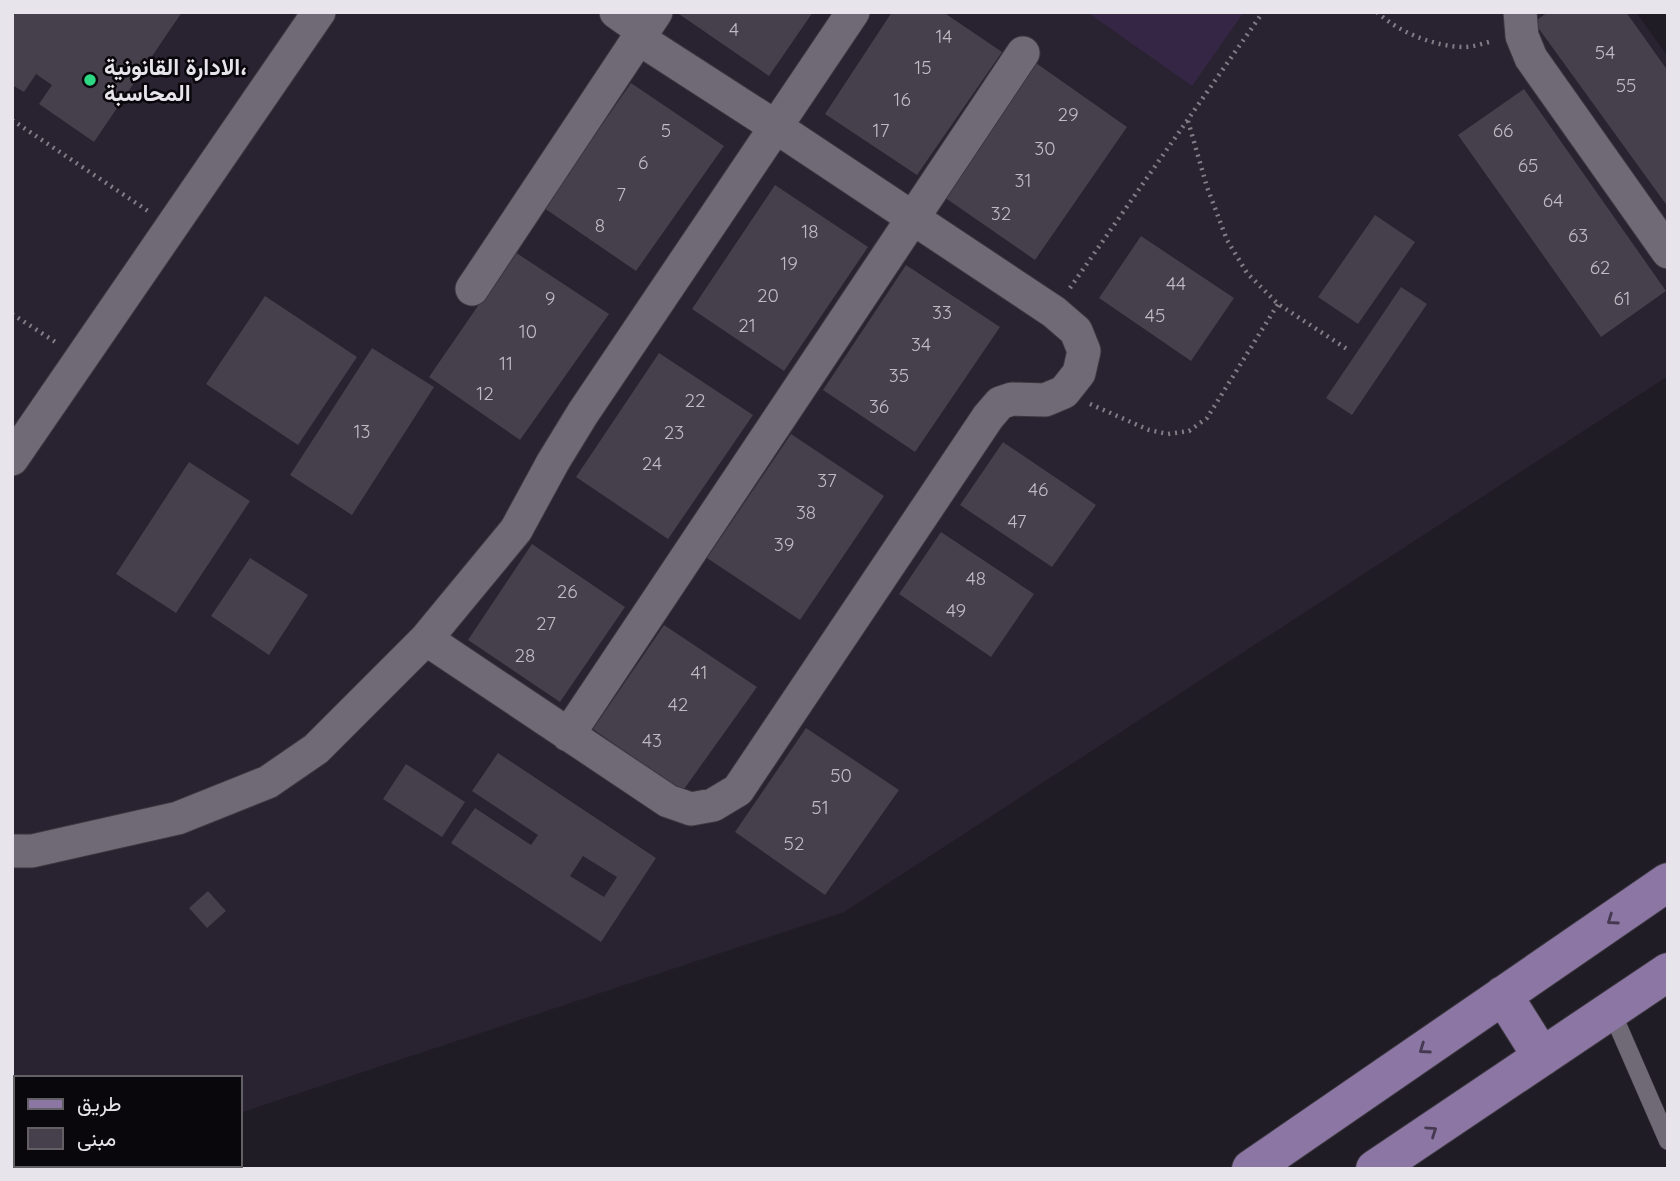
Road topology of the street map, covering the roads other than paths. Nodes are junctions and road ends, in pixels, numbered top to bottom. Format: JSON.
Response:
{"nodes":[{"id":1,"x":319,"y":12,"type":"edge"},
{"id":2,"x":616,"y":12,"type":"edge"},
{"id":3,"x":853,"y":12,"type":"edge"},
{"id":4,"x":1521,"y":24,"type":"edge"},
{"id":5,"x":646,"y":27,"type":"edge"},
{"id":6,"x":1023,"y":53,"type":"dead end"},
{"id":7,"x":776,"y":127,"type":"junction"},
{"id":8,"x":912,"y":218,"type":"junction"},
{"id":9,"x":1668,"y":252,"type":"edge"},
{"id":10,"x":472,"y":289,"type":"dead end"},
{"id":11,"x":12,"y":460,"type":"edge"},
{"id":12,"x":426,"y":639,"type":"junction"},
{"id":13,"x":568,"y":735,"type":"junction"},
{"id":14,"x":12,"y":851,"type":"edge"},
{"id":15,"x":1668,"y":881,"type":"edge"},
{"id":16,"x":1668,"y":972,"type":"edge"},
{"id":17,"x":1503,"y":995,"type":"junction"},
{"id":18,"x":1611,"y":1010,"type":"junction"},
{"id":19,"x":1542,"y":1056,"type":"junction"},
{"id":20,"x":1668,"y":1141,"type":"edge"},
{"id":21,"x":1251,"y":1169,"type":"edge"},
{"id":22,"x":1375,"y":1169,"type":"edge"}],
"edges":[{"from":1,"to":11,"type":"street"},
{"from":2,"to":5,"type":"street"},
{"from":3,"to":7,"type":"street"},
{"from":4,"to":9,"type":"street"},
{"from":5,"to":7,"type":"street"},
{"from":5,"to":10,"type":"street"},
{"from":6,"to":8,"type":"street"},
{"from":7,"to":8,"type":"street"},
{"from":7,"to":12,"type":"street"},
{"from":8,"to":13,"type":"street"},
{"from":8,"to":13,"type":"street"},
{"from":12,"to":13,"type":"street"},
{"from":12,"to":14,"type":"street"},
{"from":15,"to":17,"type":"main road","one_way":true},
{"from":16,"to":18,"type":"main road"},
{"from":17,"to":19,"type":"main road"},
{"from":17,"to":21,"type":"main road","one_way":true},
{"from":18,"to":19,"type":"main road"},
{"from":18,"to":20,"type":"lane"},
{"from":22,"to":19,"type":"main road","one_way":true}]}
